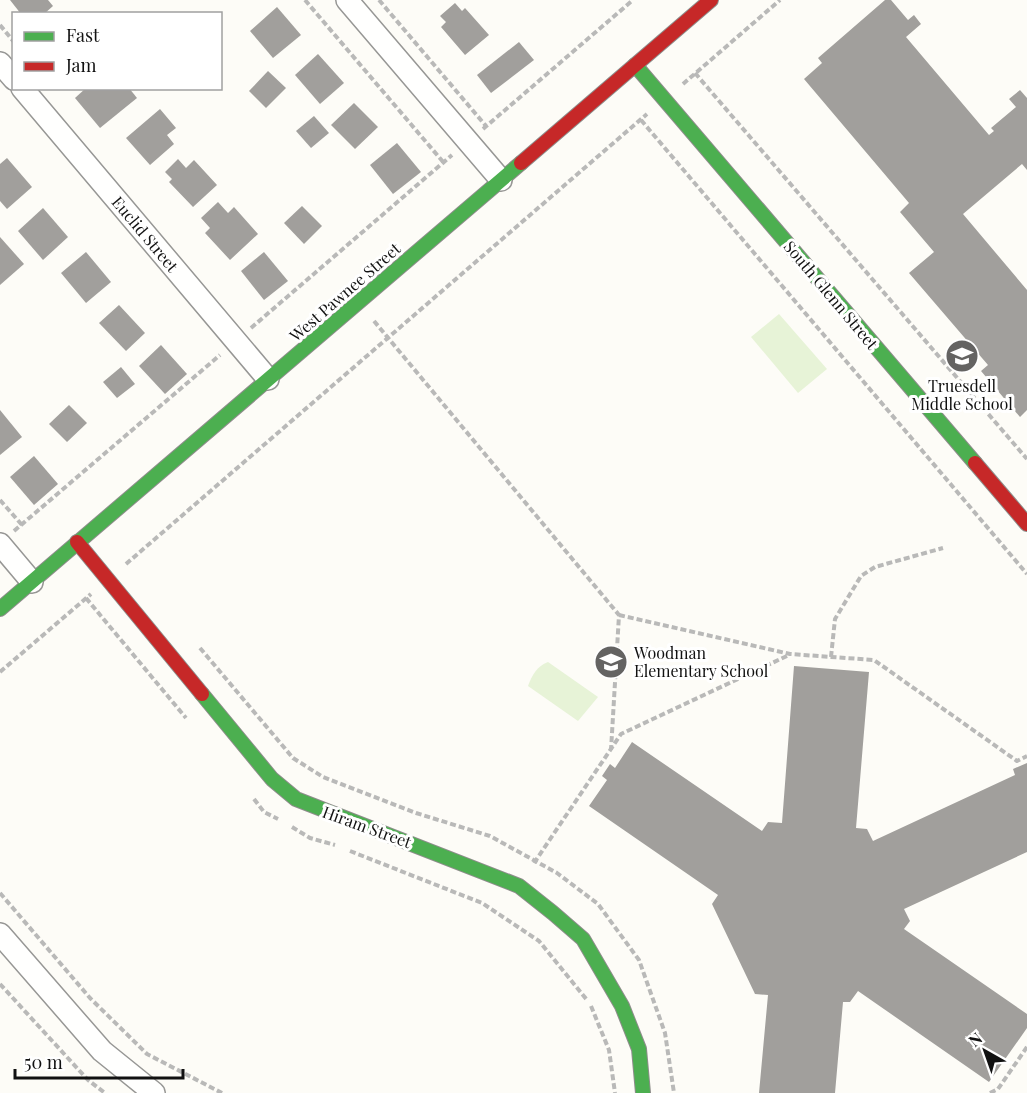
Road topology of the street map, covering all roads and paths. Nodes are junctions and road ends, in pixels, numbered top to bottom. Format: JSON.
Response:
{"nodes":[{"id":1,"x":305,"y":0,"type":"edge"},
{"id":2,"x":347,"y":0,"type":"edge"},
{"id":3,"x":379,"y":0,"type":"edge"},
{"id":4,"x":633,"y":0,"type":"edge"},
{"id":5,"x":711,"y":0,"type":"edge"},
{"id":6,"x":780,"y":0,"type":"edge"},
{"id":7,"x":0,"y":26,"type":"edge"},
{"id":8,"x":12,"y":40,"type":"edge"},
{"id":9,"x":0,"y":63,"type":"edge"},
{"id":10,"x":635,"y":65,"type":"junction"},
{"id":11,"x":695,"y":73,"type":"junction"},
{"id":12,"x":12,"y":77,"type":"edge"},
{"id":13,"x":24,"y":90,"type":"edge"},
{"id":14,"x":664,"y":100,"type":"junction"},
{"id":15,"x":641,"y":120,"type":"junction"},
{"id":16,"x":486,"y":126,"type":"junction"},
{"id":17,"x":468,"y":142,"type":"junction"},
{"id":18,"x":444,"y":163,"type":"junction"},
{"id":19,"x":501,"y":180,"type":"junction"},
{"id":20,"x":358,"y":302,"type":"junction"},
{"id":21,"x":388,"y":338,"type":"junction"},
{"id":22,"x":236,"y":341,"type":"junction"},
{"id":23,"x":268,"y":379,"type":"junction"},
{"id":24,"x":1027,"y":459,"type":"edge"},
{"id":25,"x":0,"y":500,"type":"edge"},
{"id":26,"x":1027,"y":524,"type":"edge"},
{"id":27,"x":22,"y":525,"type":"junction"},
{"id":28,"x":77,"y":542,"type":"junction"},
{"id":29,"x":0,"y":544,"type":"edge"},
{"id":30,"x":944,"y":548,"type":"dead end"},
{"id":31,"x":128,"y":563,"type":"junction"},
{"id":32,"x":135,"y":572,"type":"dead end"},
{"id":33,"x":1027,"y":574,"type":"edge"},
{"id":34,"x":108,"y":580,"type":"junction"},
{"id":35,"x":32,"y":582,"type":"junction"},
{"id":36,"x":0,"y":609,"type":"edge"},
{"id":37,"x":619,"y":615,"type":"junction"},
{"id":38,"x":196,"y":643,"type":"dead end"},
{"id":39,"x":790,"y":654,"type":"junction"},
{"id":40,"x":831,"y":657,"type":"junction"},
{"id":41,"x":0,"y":672,"type":"edge"},
{"id":42,"x":611,"y":750,"type":"junction"},
{"id":43,"x":1027,"y":756,"type":"edge"},
{"id":44,"x":535,"y":861,"type":"junction"},
{"id":45,"x":519,"y":886,"type":"junction"},
{"id":46,"x":0,"y":893,"type":"edge"},
{"id":47,"x":0,"y":934,"type":"edge"},
{"id":48,"x":0,"y":984,"type":"edge"},
{"id":49,"x":1027,"y":1047,"type":"edge"},
{"id":50,"x":105,"y":1093,"type":"edge"},
{"id":51,"x":154,"y":1093,"type":"edge"},
{"id":52,"x":222,"y":1093,"type":"edge"},
{"id":53,"x":643,"y":1093,"type":"edge"},
{"id":54,"x":674,"y":1093,"type":"edge"},
{"id":55,"x":990,"y":1093,"type":"edge"}],
"edges":[{"from":1,"to":18,"type":"path"},
{"from":2,"to":17,"type":"street"},
{"from":3,"to":16,"type":"path"},
{"from":4,"to":16,"type":"path"},
{"from":5,"to":10,"type":"street","name":"West Pawnee Street"},
{"from":6,"to":11,"type":"path"},
{"from":7,"to":8,"type":"path"},
{"from":9,"to":12,"type":"street"},
{"from":10,"to":14,"type":"street","name":"South Glenn Street"},
{"from":10,"to":19,"type":"street","name":"West Pawnee Street"},
{"from":11,"to":14,"type":"path"},
{"from":11,"to":24,"type":"path"},
{"from":13,"to":22,"type":"street","name":"Euclid Street"},
{"from":14,"to":15,"type":"path"},
{"from":14,"to":26,"type":"street","name":"South Glenn Street"},
{"from":15,"to":21,"type":"path"},
{"from":15,"to":33,"type":"path"},
{"from":16,"to":17,"type":"path"},
{"from":17,"to":18,"type":"path"},
{"from":17,"to":19,"type":"street"},
{"from":18,"to":22,"type":"path"},
{"from":19,"to":20,"type":"street","name":"West Pawnee Street"},
{"from":20,"to":21,"type":"path"},
{"from":20,"to":23,"type":"street","name":"West Pawnee Street"},
{"from":21,"to":31,"type":"path"},
{"from":21,"to":37,"type":"path"},
{"from":22,"to":23,"type":"street","name":"Euclid Street"},
{"from":22,"to":27,"type":"path"},
{"from":23,"to":28,"type":"street","name":"West Pawnee Street"},
{"from":25,"to":27,"type":"path"},
{"from":27,"to":29,"type":"path"},
{"from":28,"to":34,"type":"street","name":"Hiram Street"},
{"from":28,"to":35,"type":"street","name":"West Pawnee Street"},
{"from":29,"to":35,"type":"street"},
{"from":30,"to":40,"type":"path"},
{"from":31,"to":32,"type":"path"},
{"from":31,"to":34,"type":"path"},
{"from":34,"to":41,"type":"path"},
{"from":34,"to":45,"type":"street","name":"Hiram Street"},
{"from":35,"to":36,"type":"street","name":"West Pawnee Street"},
{"from":37,"to":39,"type":"path"},
{"from":37,"to":42,"type":"path"},
{"from":38,"to":44,"type":"path"},
{"from":39,"to":40,"type":"path"},
{"from":39,"to":42,"type":"path"},
{"from":40,"to":43,"type":"path"},
{"from":42,"to":44,"type":"path"},
{"from":44,"to":45,"type":"path"},
{"from":44,"to":54,"type":"path"},
{"from":45,"to":53,"type":"street","name":"Hiram Street"},
{"from":46,"to":52,"type":"path"},
{"from":47,"to":51,"type":"street"},
{"from":48,"to":50,"type":"path"},
{"from":49,"to":55,"type":"path"}]}
